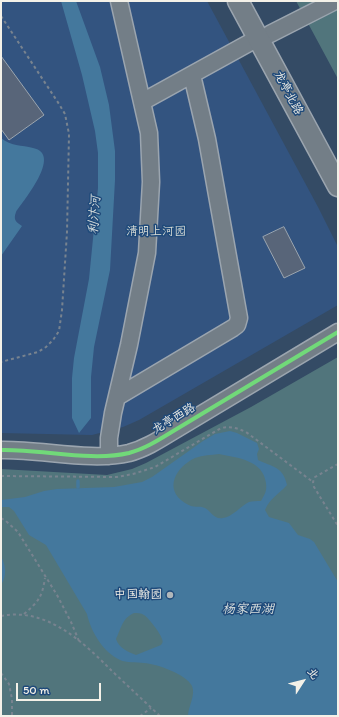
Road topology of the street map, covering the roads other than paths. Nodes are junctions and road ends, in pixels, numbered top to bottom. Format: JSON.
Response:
{"nodes":[{"id":1,"x":119,"y":1,"type":"edge"},
{"id":2,"x":238,"y":1,"type":"edge"},
{"id":3,"x":252,"y":1,"type":"edge"},
{"id":4,"x":334,"y":1,"type":"edge"},
{"id":5,"x":264,"y":36,"type":"junction"},
{"id":6,"x":192,"y":75,"type":"junction"},
{"id":7,"x":142,"y":102,"type":"junction"},
{"id":8,"x":338,"y":160,"type":"edge"},
{"id":9,"x":338,"y":186,"type":"edge"},
{"id":10,"x":338,"y":332,"type":"edge"},
{"id":11,"x":117,"y":397,"type":"junction"},
{"id":12,"x":1,"y":450,"type":"edge"},
{"id":13,"x":109,"y":456,"type":"junction"}],
"edges":[{"from":1,"to":7,"type":"street"},
{"from":2,"to":5,"type":"main road","name":"龙亭北路"},
{"from":3,"to":5,"type":"main road","name":"龙亭北路"},
{"from":4,"to":5,"type":"street"},
{"from":5,"to":6,"type":"street"},
{"from":5,"to":8,"type":"main road","name":"龙亭北路"},
{"from":5,"to":9,"type":"main road","name":"龙亭北路"},
{"from":6,"to":7,"type":"street"},
{"from":6,"to":11,"type":"street"},
{"from":7,"to":11,"type":"street"},
{"from":10,"to":13,"type":"street","name":"龙亭西路"},
{"from":11,"to":13,"type":"street"},
{"from":12,"to":13,"type":"street","name":"龙亭西路"}]}
